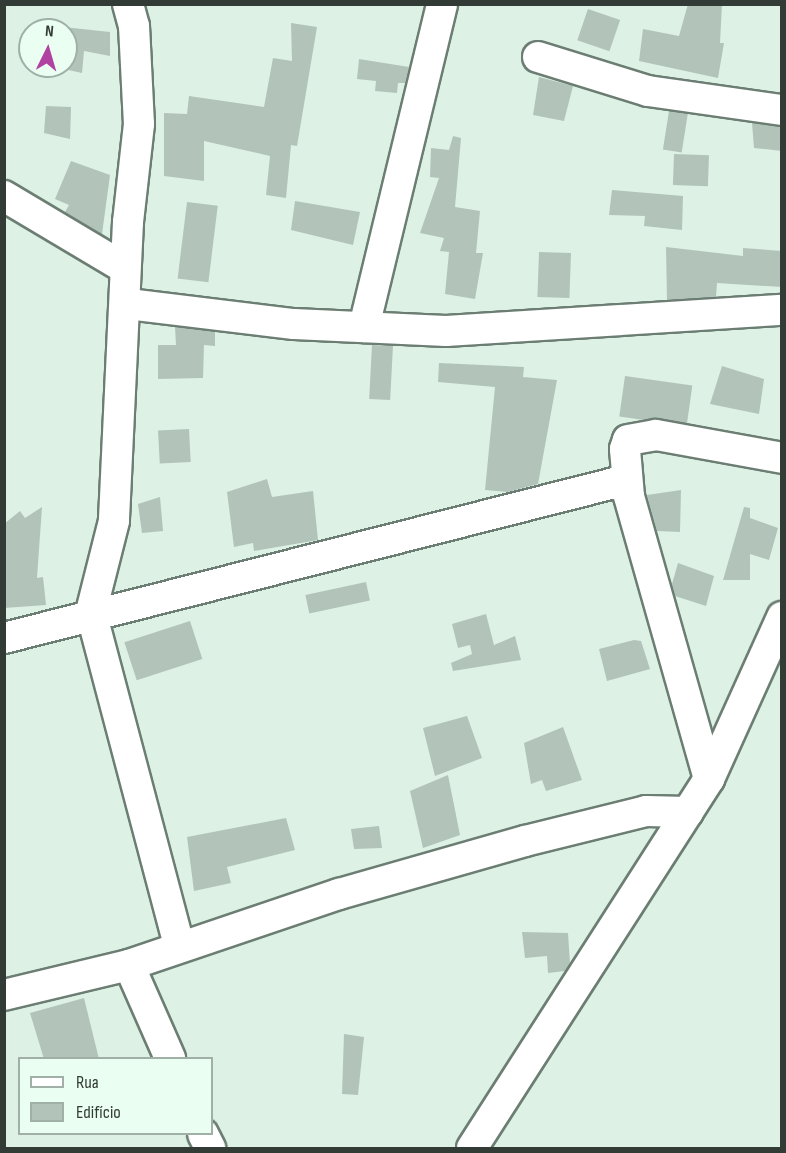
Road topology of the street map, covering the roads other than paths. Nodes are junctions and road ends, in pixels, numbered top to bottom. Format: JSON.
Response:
{"nodes":[{"id":1,"x":128,"y":4,"type":"edge"},
{"id":2,"x":442,"y":4,"type":"edge"},
{"id":3,"x":538,"y":57,"type":"dead end"},
{"id":4,"x":782,"y":110,"type":"edge"},
{"id":5,"x":4,"y":196,"type":"edge"},
{"id":6,"x":125,"y":268,"type":"junction"},
{"id":7,"x":128,"y":304,"type":"junction"},
{"id":8,"x":782,"y":310,"type":"edge"},
{"id":9,"x":364,"y":327,"type":"junction"},
{"id":10,"x":782,"y":458,"type":"edge"},
{"id":11,"x":626,"y":480,"type":"junction"},
{"id":12,"x":91,"y":612,"type":"junction"},
{"id":13,"x":782,"y":617,"type":"edge"},
{"id":14,"x":4,"y":638,"type":"edge"},
{"id":15,"x":709,"y":779,"type":"junction"},
{"id":16,"x":687,"y":812,"type":"junction"},
{"id":17,"x":179,"y":945,"type":"junction"},
{"id":18,"x":129,"y":965,"type":"junction"},
{"id":19,"x":4,"y":995,"type":"edge"},
{"id":20,"x":169,"y":1057,"type":"edge"},
{"id":21,"x":203,"y":1135,"type":"edge"},
{"id":22,"x":210,"y":1149,"type":"edge"},
{"id":23,"x":472,"y":1149,"type":"edge"}],
"edges":[{"from":1,"to":6,"type":"street"},
{"from":2,"to":9,"type":"street"},
{"from":3,"to":4,"type":"street"},
{"from":5,"to":6,"type":"street"},
{"from":6,"to":7,"type":"street"},
{"from":7,"to":9,"type":"street"},
{"from":7,"to":12,"type":"street"},
{"from":8,"to":9,"type":"street"},
{"from":10,"to":11,"type":"street"},
{"from":11,"to":12,"type":"street"},
{"from":11,"to":15,"type":"street"},
{"from":12,"to":14,"type":"street"},
{"from":12,"to":17,"type":"street"},
{"from":13,"to":15,"type":"street"},
{"from":15,"to":16,"type":"street"},
{"from":16,"to":17,"type":"street"},
{"from":16,"to":23,"type":"street"},
{"from":17,"to":18,"type":"street"},
{"from":18,"to":19,"type":"street"},
{"from":18,"to":20,"type":"street"},
{"from":21,"to":22,"type":"street"}]}
